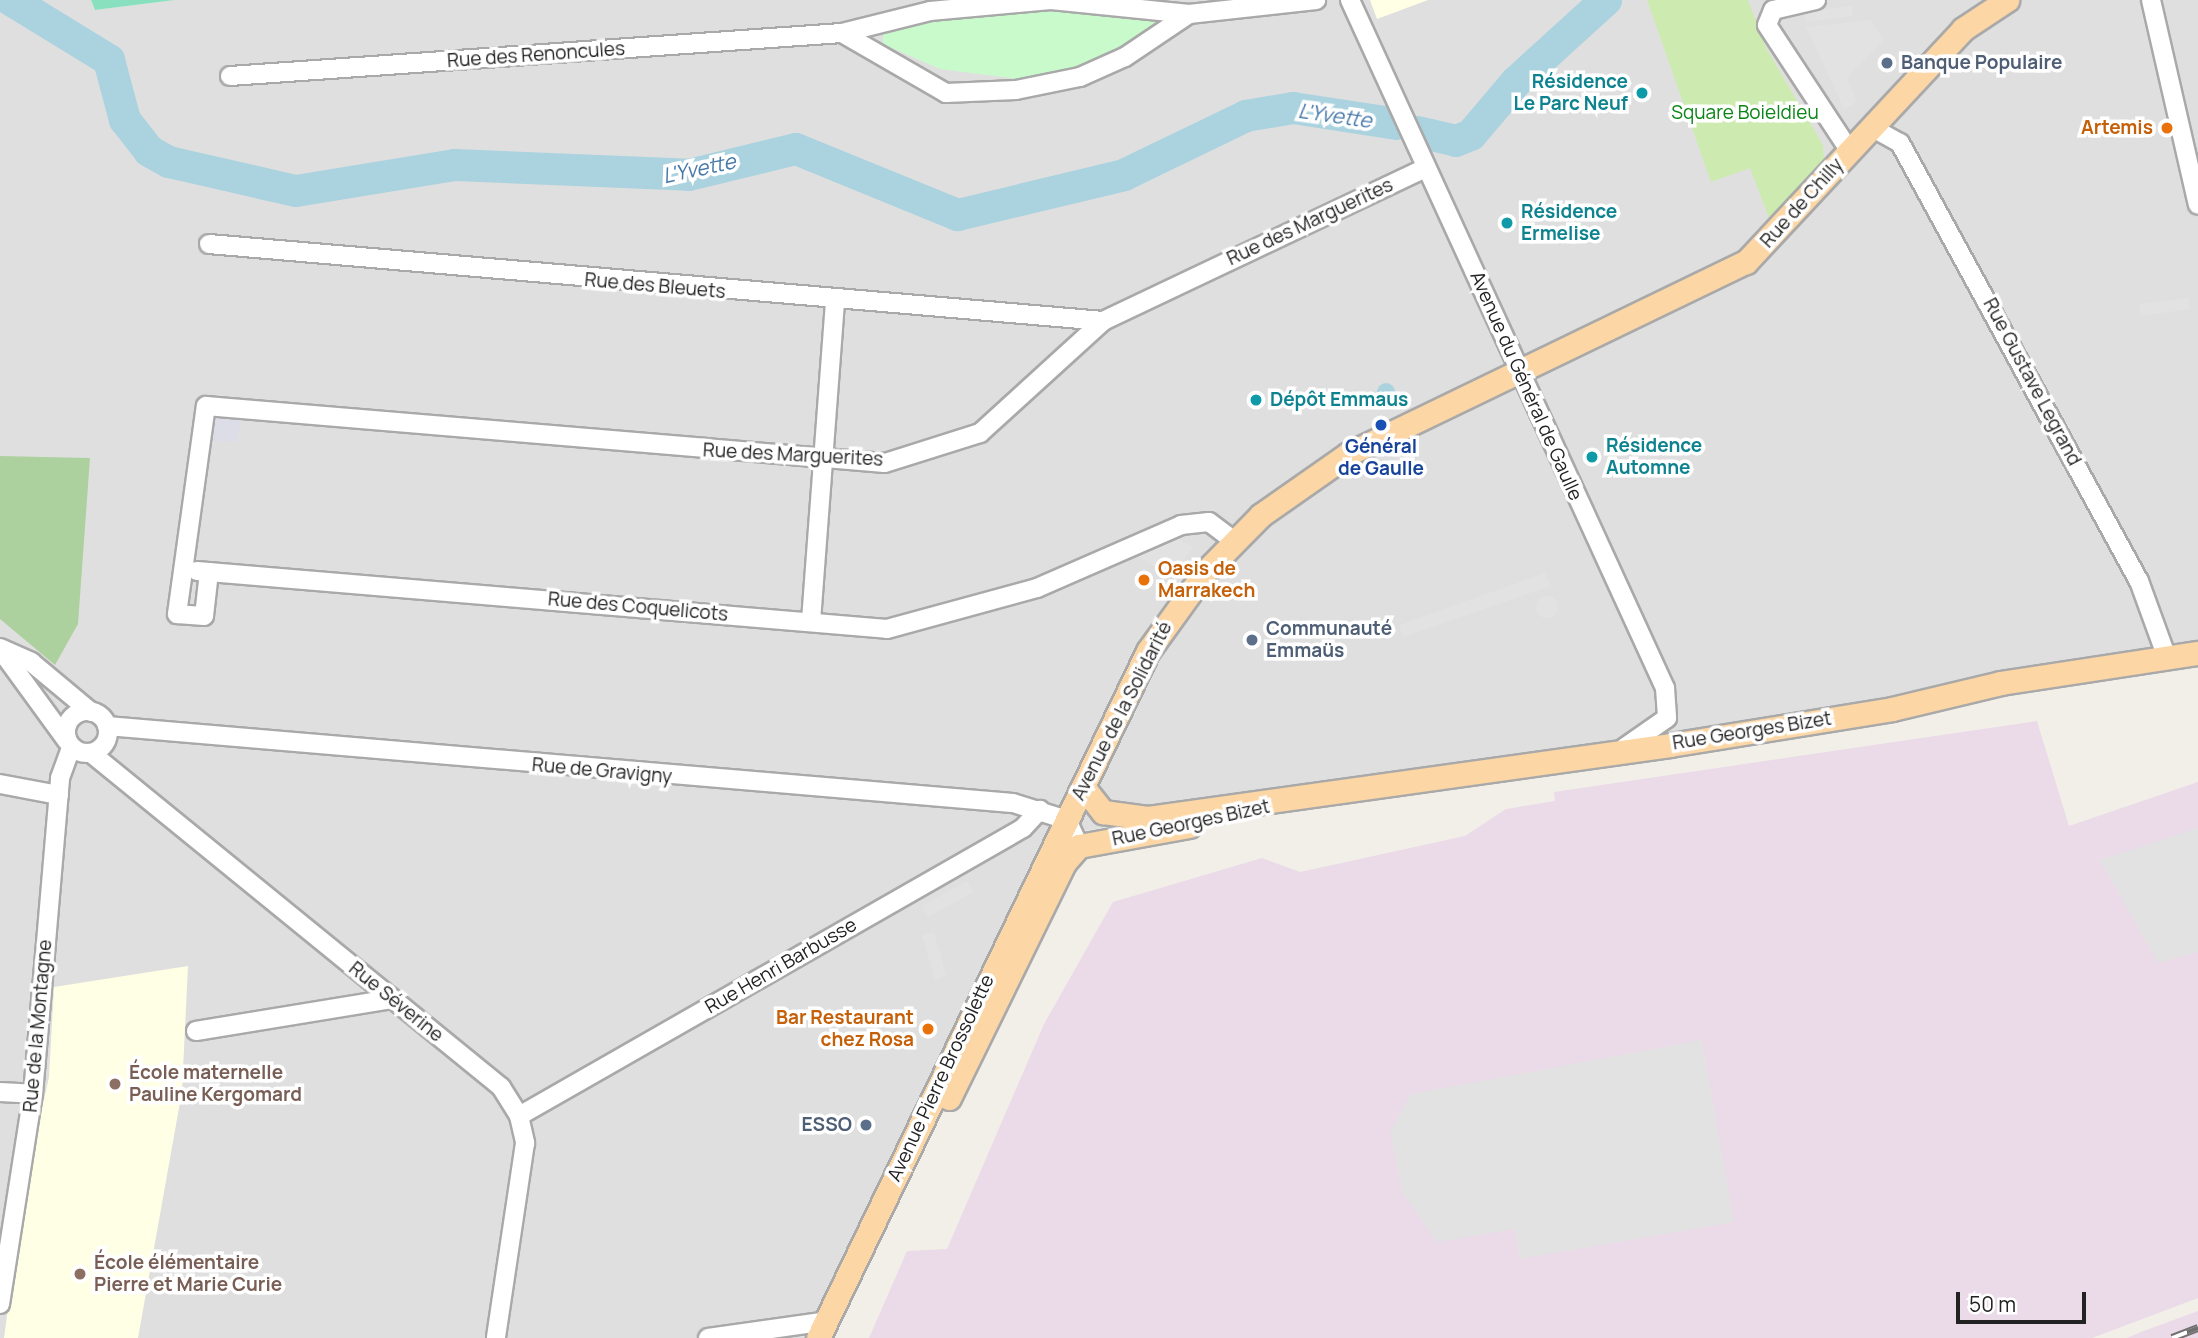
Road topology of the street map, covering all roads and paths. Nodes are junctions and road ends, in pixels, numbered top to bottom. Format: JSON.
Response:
{"nodes":[{"id":1,"x":1316,"y":0,"type":"edge"},
{"id":2,"x":1350,"y":0,"type":"edge"},
{"id":3,"x":1816,"y":0,"type":"edge"},
{"id":4,"x":2007,"y":0,"type":"edge"},
{"id":5,"x":2151,"y":0,"type":"edge"},
{"id":6,"x":1189,"y":14,"type":"junction"},
{"id":7,"x":842,"y":33,"type":"junction"},
{"id":8,"x":230,"y":76,"type":"dead end"},
{"id":9,"x":1871,"y":127,"type":"junction"},
{"id":10,"x":1849,"y":150,"type":"junction"},
{"id":11,"x":2194,"y":155,"type":"edge"},
{"id":12,"x":1425,"y":168,"type":"junction"},
{"id":13,"x":2198,"y":205,"type":"edge"},
{"id":14,"x":209,"y":244,"type":"dead end"},
{"id":15,"x":835,"y":303,"type":"junction"},
{"id":16,"x":1103,"y":321,"type":"junction"},
{"id":17,"x":1521,"y":372,"type":"junction"},
{"id":18,"x":820,"y":460,"type":"junction"},
{"id":19,"x":1233,"y":540,"type":"junction"},
{"id":20,"x":183,"y":570,"type":"junction"},
{"id":21,"x":209,"y":572,"type":"junction"},
{"id":22,"x":811,"y":621,"type":"junction"},
{"id":23,"x":0,"y":648,"type":"edge"},
{"id":24,"x":2198,"y":653,"type":"edge"},
{"id":25,"x":2168,"y":658,"type":"junction"},
{"id":26,"x":91,"y":712,"type":"junction"},
{"id":27,"x":107,"y":726,"type":"junction"},
{"id":28,"x":69,"y":744,"type":"junction"},
{"id":29,"x":1618,"y":751,"type":"junction"},
{"id":30,"x":91,"y":753,"type":"junction"},
{"id":31,"x":0,"y":785,"type":"edge"},
{"id":32,"x":1084,"y":788,"type":"junction"},
{"id":33,"x":59,"y":795,"type":"junction"},
{"id":34,"x":1303,"y":799,"type":"junction"},
{"id":35,"x":1040,"y":810,"type":"junction"},
{"id":36,"x":1067,"y":820,"type":"junction"},
{"id":37,"x":1079,"y":846,"type":"junction"},
{"id":38,"x":391,"y":999,"type":"junction"},
{"id":39,"x":196,"y":1031,"type":"dead end"},
{"id":40,"x":0,"y":1092,"type":"edge"},
{"id":41,"x":33,"y":1094,"type":"junction"},
{"id":42,"x":519,"y":1116,"type":"junction"},
{"id":43,"x":0,"y":1304,"type":"edge"},
{"id":44,"x":827,"y":1333,"type":"edge"},
{"id":45,"x":496,"y":1338,"type":"edge"},
{"id":46,"x":708,"y":1338,"type":"edge"}],
"edges":[{"from":1,"to":6,"type":"street","name":"Rue des Renoncules"},
{"from":2,"to":12,"type":"street","name":"Avenue du Général de Gaulle"},
{"from":3,"to":10,"type":"street"},
{"from":4,"to":9,"type":"main road","name":"Rue de Chilly"},
{"from":5,"to":11,"type":"street"},
{"from":6,"to":7,"type":"street","name":"Rue des Renoncules"},
{"from":6,"to":7,"type":"street","name":"Rue des Renoncules"},
{"from":7,"to":8,"type":"street","name":"Rue des Renoncules"},
{"from":9,"to":10,"type":"main road","name":"Rue de Chilly"},
{"from":9,"to":25,"type":"street","name":"Rue Gustave Legrand"},
{"from":10,"to":17,"type":"main road","name":"Rue de Chilly"},
{"from":11,"to":13,"type":"street"},
{"from":12,"to":16,"type":"street","name":"Rue des Marguerites"},
{"from":12,"to":17,"type":"street","name":"Avenue du Général de Gaulle"},
{"from":14,"to":15,"type":"street","name":"Rue des Bleuets"},
{"from":15,"to":16,"type":"street","name":"Rue des Bleuets"},
{"from":15,"to":18,"type":"street"},
{"from":16,"to":18,"type":"street","name":"Rue des Marguerites"},
{"from":17,"to":19,"type":"main road","name":"Avenue de la Solidarité"},
{"from":17,"to":29,"type":"street","name":"Avenue du Général de Gaulle"},
{"from":18,"to":20,"type":"street","name":"Rue des Marguerites"},
{"from":18,"to":22,"type":"street"},
{"from":19,"to":22,"type":"street","name":"Rue des Coquelicots"},
{"from":19,"to":32,"type":"main road","name":"Avenue de la Solidarité"},
{"from":20,"to":21,"type":"street","name":"Rue des Coquelicots"},
{"from":20,"to":21,"type":"street"},
{"from":21,"to":22,"type":"street","name":"Rue des Coquelicots"},
{"from":23,"to":26,"type":"street"},
{"from":23,"to":28,"type":"street"},
{"from":24,"to":25,"type":"main road","name":"Rue Georges Bizet"},
{"from":25,"to":29,"type":"main road","name":"Rue Georges Bizet"},
{"from":26,"to":27,"type":"street"},
{"from":26,"to":28,"type":"street"},
{"from":27,"to":30,"type":"street"},
{"from":27,"to":35,"type":"street","name":"Rue de Gravigny"},
{"from":28,"to":30,"type":"street"},
{"from":28,"to":33,"type":"street","name":"Rue de la Montagne"},
{"from":29,"to":34,"type":"main road","name":"Rue Georges Bizet"},
{"from":30,"to":38,"type":"street","name":"Rue Séverine"},
{"from":31,"to":33,"type":"street"},
{"from":32,"to":34,"type":"main road","name":"Rue Georges Bizet"},
{"from":32,"to":36,"type":"main road","name":"Avenue de la Solidarité"},
{"from":33,"to":41,"type":"street","name":"Rue de la Montagne"},
{"from":34,"to":37,"type":"main road","name":"Rue Georges Bizet"},
{"from":35,"to":36,"type":"street","name":"Rue de Gravigny"},
{"from":35,"to":42,"type":"street","name":"Rue Henri Barbusse"},
{"from":36,"to":37,"type":"street"},
{"from":36,"to":44,"type":"main road","name":"Avenue Pierre Brossolette"},
{"from":37,"to":44,"type":"main road","name":"Avenue Pierre Brossolette"},
{"from":38,"to":39,"type":"street"},
{"from":38,"to":42,"type":"street","name":"Rue Séverine"},
{"from":40,"to":41,"type":"street"},
{"from":41,"to":43,"type":"street","name":"Rue de la Montagne"},
{"from":42,"to":45,"type":"street","name":"Rue Séverine"},
{"from":44,"to":46,"type":"street"}]}
